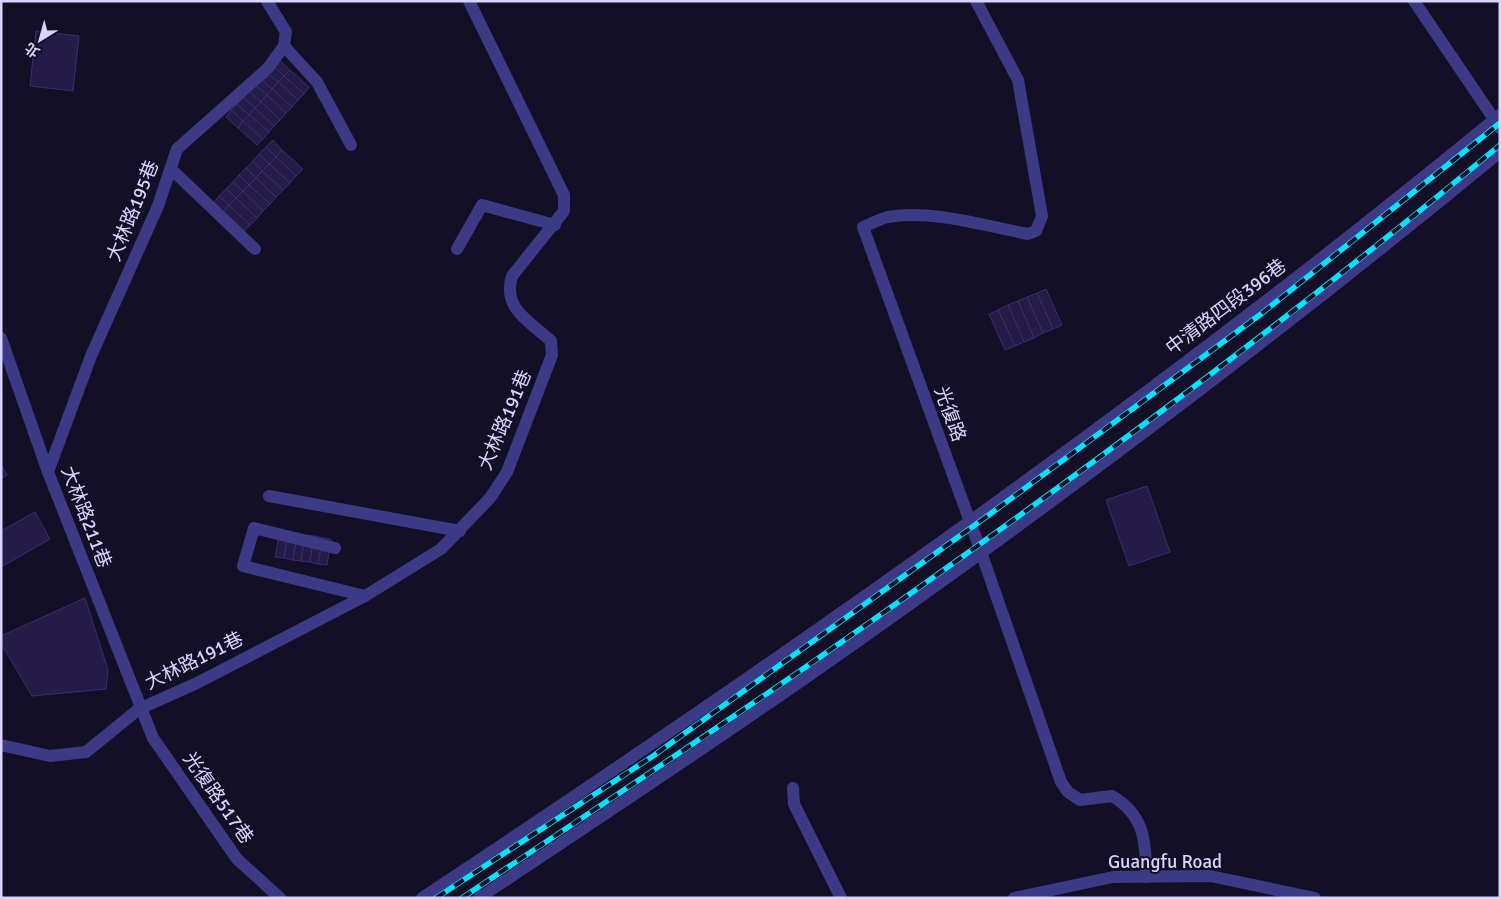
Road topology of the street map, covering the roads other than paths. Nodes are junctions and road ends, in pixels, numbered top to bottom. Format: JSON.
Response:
{"nodes":[{"id":1,"x":267,"y":1,"type":"edge"},
{"id":2,"x":469,"y":1,"type":"edge"},
{"id":3,"x":976,"y":1,"type":"edge"},
{"id":4,"x":1414,"y":1,"type":"edge"},
{"id":5,"x":284,"y":46,"type":"junction"},
{"id":6,"x":1498,"y":121,"type":"edge"},
{"id":7,"x":352,"y":145,"type":"dead end"},
{"id":8,"x":1500,"y":152,"type":"edge"},
{"id":9,"x":171,"y":169,"type":"junction"},
{"id":10,"x":554,"y":225,"type":"junction"},
{"id":11,"x":255,"y":249,"type":"dead end"},
{"id":12,"x":457,"y":249,"type":"dead end"},
{"id":13,"x":1,"y":338,"type":"edge"},
{"id":14,"x":48,"y":472,"type":"junction"},
{"id":15,"x":269,"y":496,"type":"dead end"},
{"id":16,"x":969,"y":522,"type":"junction"},
{"id":17,"x":460,"y":531,"type":"junction"},
{"id":18,"x":335,"y":548,"type":"dead end"},
{"id":19,"x":981,"y":552,"type":"junction"},
{"id":20,"x":365,"y":596,"type":"junction"},
{"id":21,"x":140,"y":709,"type":"junction"},
{"id":22,"x":1,"y":745,"type":"edge"},
{"id":23,"x":793,"y":788,"type":"dead end"},
{"id":24,"x":1146,"y":877,"type":"junction"},
{"id":25,"x":280,"y":898,"type":"edge"},
{"id":26,"x":422,"y":898,"type":"edge"},
{"id":27,"x":479,"y":898,"type":"edge"},
{"id":28,"x":841,"y":898,"type":"edge"},
{"id":29,"x":1014,"y":898,"type":"edge"},
{"id":30,"x":1315,"y":898,"type":"edge"}],
"edges":[{"from":1,"to":5,"type":"street"},
{"from":2,"to":10,"type":"street","name":"大林路191巷"},
{"from":3,"to":16,"type":"street","name":"光復路"},
{"from":4,"to":6,"type":"street"},
{"from":5,"to":7,"type":"street"},
{"from":5,"to":9,"type":"street","name":"大林路195巷"},
{"from":6,"to":16,"type":"street","name":"中清路四段396巷"},
{"from":8,"to":19,"type":"street"},
{"from":9,"to":11,"type":"street"},
{"from":9,"to":14,"type":"street","name":"大林路195巷"},
{"from":10,"to":12,"type":"street"},
{"from":10,"to":17,"type":"street","name":"大林路191巷"},
{"from":13,"to":14,"type":"street","name":"大林路211巷"},
{"from":14,"to":21,"type":"street","name":"大林路211巷"},
{"from":15,"to":17,"type":"street"},
{"from":16,"to":19,"type":"street","name":"光復路"},
{"from":16,"to":26,"type":"street","name":"中清路四段396巷"},
{"from":17,"to":20,"type":"street","name":"大林路191巷"},
{"from":18,"to":20,"type":"street"},
{"from":19,"to":24,"type":"street","name":"光復路"},
{"from":19,"to":27,"type":"street"},
{"from":20,"to":21,"type":"street","name":"大林路191巷"},
{"from":21,"to":22,"type":"street","name":"大林路191巷"},
{"from":21,"to":25,"type":"street","name":"光復路517巷"},
{"from":23,"to":28,"type":"street"},
{"from":24,"to":29,"type":"street","name":"Guangfu Road"},
{"from":24,"to":30,"type":"street","name":"Guangfu Road"}]}
